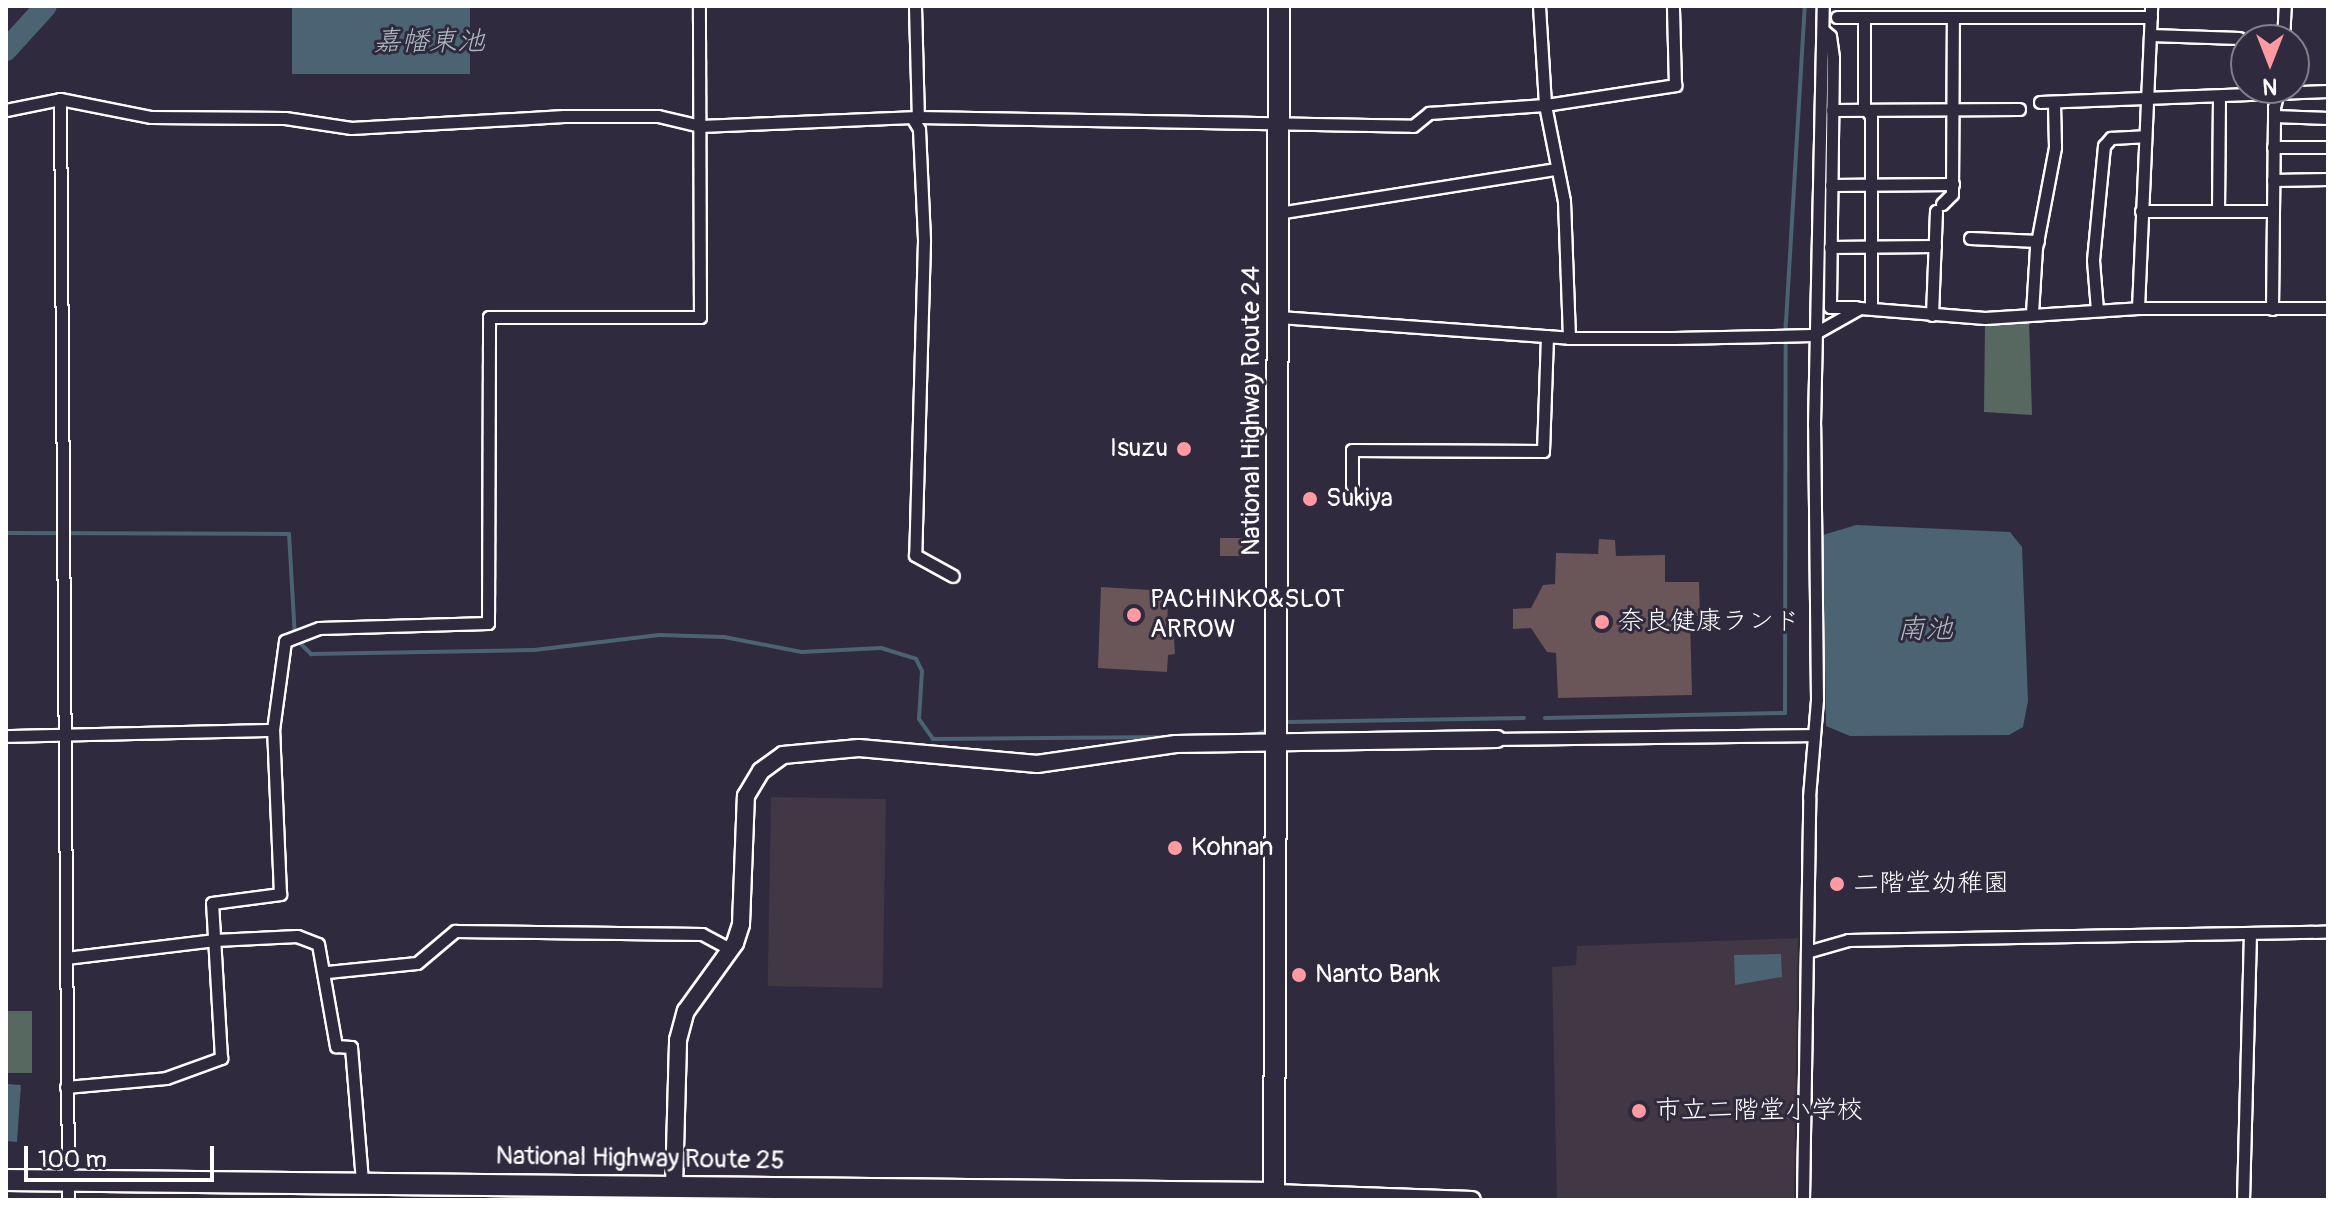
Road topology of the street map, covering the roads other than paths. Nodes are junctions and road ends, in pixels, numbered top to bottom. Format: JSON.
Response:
{"nodes":[{"id":1,"x":699,"y":6,"type":"edge"},
{"id":2,"x":915,"y":6,"type":"edge"},
{"id":3,"x":1279,"y":6,"type":"edge"},
{"id":4,"x":1539,"y":6,"type":"edge"},
{"id":5,"x":1673,"y":6,"type":"edge"},
{"id":6,"x":1823,"y":6,"type":"edge"},
{"id":7,"x":1916,"y":11,"type":"edge"},
{"id":8,"x":2041,"y":11,"type":"edge"},
{"id":9,"x":2151,"y":11,"type":"edge"},
{"id":10,"x":1837,"y":17,"type":"dead end"},
{"id":11,"x":1864,"y":17,"type":"junction"},
{"id":12,"x":1953,"y":17,"type":"junction"},
{"id":13,"x":1823,"y":30,"type":"junction"},
{"id":14,"x":2150,"y":35,"type":"junction"},
{"id":15,"x":2230,"y":38,"type":"edge"},
{"id":16,"x":2230,"y":96,"type":"edge"},
{"id":17,"x":2219,"y":97,"type":"junction"},
{"id":18,"x":60,"y":99,"type":"junction"},
{"id":19,"x":2147,"y":101,"type":"junction"},
{"id":20,"x":2040,"y":102,"type":"dead end"},
{"id":21,"x":2054,"y":104,"type":"junction"},
{"id":22,"x":2276,"y":104,"type":"edge"},
{"id":23,"x":1545,"y":105,"type":"junction"},
{"id":24,"x":2019,"y":109,"type":"dead end"},
{"id":25,"x":6,"y":110,"type":"edge"},
{"id":26,"x":1832,"y":110,"type":"junction"},
{"id":27,"x":1868,"y":112,"type":"junction"},
{"id":28,"x":1953,"y":113,"type":"junction"},
{"id":29,"x":2274,"y":116,"type":"junction"},
{"id":30,"x":916,"y":118,"type":"junction"},
{"id":31,"x":2328,"y":118,"type":"edge"},
{"id":32,"x":1279,"y":122,"type":"junction"},
{"id":33,"x":700,"y":126,"type":"junction"},
{"id":34,"x":2144,"y":136,"type":"junction"},
{"id":35,"x":2273,"y":147,"type":"junction"},
{"id":36,"x":2328,"y":147,"type":"edge"},
{"id":37,"x":1556,"y":169,"type":"junction"},
{"id":38,"x":2328,"y":179,"type":"edge"},
{"id":39,"x":2273,"y":180,"type":"junction"},
{"id":40,"x":1871,"y":184,"type":"junction"},
{"id":41,"x":1953,"y":184,"type":"junction"},
{"id":42,"x":1831,"y":185,"type":"junction"},
{"id":43,"x":2141,"y":211,"type":"junction"},
{"id":44,"x":2218,"y":211,"type":"junction"},
{"id":45,"x":2272,"y":211,"type":"junction"},
{"id":46,"x":1278,"y":213,"type":"junction"},
{"id":47,"x":1970,"y":238,"type":"dead end"},
{"id":48,"x":2038,"y":241,"type":"junction"},
{"id":49,"x":1871,"y":245,"type":"junction"},
{"id":50,"x":1935,"y":246,"type":"junction"},
{"id":51,"x":1830,"y":247,"type":"junction"},
{"id":52,"x":1830,"y":307,"type":"junction"},
{"id":53,"x":1866,"y":308,"type":"junction"},
{"id":54,"x":2138,"y":308,"type":"junction"},
{"id":55,"x":2328,"y":308,"type":"edge"},
{"id":56,"x":2272,"y":309,"type":"junction"},
{"id":57,"x":2097,"y":310,"type":"junction"},
{"id":58,"x":2032,"y":313,"type":"junction"},
{"id":59,"x":1932,"y":315,"type":"junction"},
{"id":60,"x":1279,"y":317,"type":"junction"},
{"id":61,"x":1824,"y":330,"type":"junction"},
{"id":62,"x":1547,"y":336,"type":"junction"},
{"id":63,"x":1569,"y":338,"type":"junction"},
{"id":64,"x":1352,"y":485,"type":"dead end"},
{"id":65,"x":953,"y":576,"type":"dead end"},
{"id":66,"x":273,"y":730,"type":"junction"},
{"id":67,"x":1814,"y":735,"type":"junction"},
{"id":68,"x":6,"y":736,"type":"edge"},
{"id":69,"x":66,"y":738,"type":"junction"},
{"id":70,"x":1497,"y":739,"type":"joint"},
{"id":71,"x":1277,"y":741,"type":"junction"},
{"id":72,"x":2328,"y":932,"type":"edge"},
{"id":73,"x":2250,"y":933,"type":"junction"},
{"id":74,"x":215,"y":940,"type":"junction"},
{"id":75,"x":730,"y":949,"type":"junction"},
{"id":76,"x":1810,"y":951,"type":"junction"},
{"id":77,"x":66,"y":958,"type":"junction"},
{"id":78,"x":327,"y":972,"type":"junction"},
{"id":79,"x":66,"y":1087,"type":"junction"},
{"id":80,"x":6,"y":1180,"type":"edge"},
{"id":81,"x":362,"y":1182,"type":"junction"},
{"id":82,"x":674,"y":1186,"type":"junction"},
{"id":83,"x":68,"y":1190,"type":"edge"},
{"id":84,"x":1274,"y":1197,"type":"edge"},
{"id":85,"x":1472,"y":1200,"type":"edge"},
{"id":86,"x":1803,"y":1200,"type":"edge"},
{"id":87,"x":2243,"y":1200,"type":"edge"}],
"edges":[{"from":1,"to":33,"type":"street"},
{"from":2,"to":30,"type":"street"},
{"from":3,"to":32,"type":"highway","name":"National Highway Route 24"},
{"from":4,"to":23,"type":"street"},
{"from":5,"to":23,"type":"street"},
{"from":6,"to":13,"type":"street"},
{"from":7,"to":11,"type":"street"},
{"from":7,"to":12,"type":"street"},
{"from":8,"to":9,"type":"street"},
{"from":8,"to":12,"type":"street"},
{"from":9,"to":14,"type":"street"},
{"from":10,"to":11,"type":"street"},
{"from":11,"to":27,"type":"street"},
{"from":12,"to":28,"type":"street"},
{"from":13,"to":26,"type":"street"},
{"from":13,"to":61,"type":"street"},
{"from":14,"to":15,"type":"street"},
{"from":14,"to":19,"type":"street"},
{"from":16,"to":17,"type":"street"},
{"from":17,"to":19,"type":"street"},
{"from":17,"to":44,"type":"street"},
{"from":18,"to":25,"type":"street"},
{"from":18,"to":33,"type":"street"},
{"from":18,"to":69,"type":"street"},
{"from":19,"to":21,"type":"street"},
{"from":19,"to":34,"type":"street"},
{"from":20,"to":21,"type":"street"},
{"from":21,"to":48,"type":"street"},
{"from":22,"to":29,"type":"street"},
{"from":23,"to":32,"type":"street"},
{"from":23,"to":37,"type":"street"},
{"from":24,"to":28,"type":"street"},
{"from":26,"to":27,"type":"street"},
{"from":26,"to":42,"type":"street"},
{"from":27,"to":28,"type":"street"},
{"from":27,"to":40,"type":"street"},
{"from":28,"to":41,"type":"street"},
{"from":29,"to":31,"type":"street"},
{"from":29,"to":35,"type":"street"},
{"from":30,"to":32,"type":"street"},
{"from":30,"to":33,"type":"street"},
{"from":30,"to":65,"type":"street"},
{"from":32,"to":46,"type":"highway","name":"National Highway Route 24"},
{"from":33,"to":66,"type":"street"},
{"from":34,"to":43,"type":"street"},
{"from":34,"to":57,"type":"street"},
{"from":35,"to":36,"type":"street"},
{"from":35,"to":39,"type":"street"},
{"from":37,"to":46,"type":"street"},
{"from":37,"to":63,"type":"street"},
{"from":38,"to":39,"type":"street"},
{"from":39,"to":45,"type":"street"},
{"from":40,"to":41,"type":"street"},
{"from":40,"to":42,"type":"street"},
{"from":40,"to":49,"type":"street"},
{"from":41,"to":50,"type":"street"},
{"from":42,"to":51,"type":"street"},
{"from":43,"to":44,"type":"street"},
{"from":43,"to":54,"type":"street"},
{"from":44,"to":45,"type":"street"},
{"from":45,"to":56,"type":"street"},
{"from":46,"to":60,"type":"highway","name":"National Highway Route 24"},
{"from":47,"to":48,"type":"street"},
{"from":48,"to":58,"type":"street"},
{"from":49,"to":50,"type":"street"},
{"from":49,"to":51,"type":"street"},
{"from":49,"to":53,"type":"street"},
{"from":50,"to":59,"type":"street"},
{"from":51,"to":52,"type":"street"},
{"from":52,"to":53,"type":"street"},
{"from":52,"to":61,"type":"street"},
{"from":53,"to":59,"type":"street"},
{"from":53,"to":61,"type":"street"},
{"from":54,"to":56,"type":"street"},
{"from":54,"to":57,"type":"street"},
{"from":55,"to":56,"type":"street"},
{"from":57,"to":58,"type":"street"},
{"from":58,"to":59,"type":"street"},
{"from":60,"to":62,"type":"street"},
{"from":60,"to":71,"type":"highway","name":"National Highway Route 24"},
{"from":61,"to":63,"type":"street"},
{"from":61,"to":67,"type":"street"},
{"from":62,"to":63,"type":"street"},
{"from":62,"to":64,"type":"street"},
{"from":66,"to":69,"type":"street"},
{"from":66,"to":74,"type":"street"},
{"from":67,"to":70,"type":"street"},
{"from":67,"to":76,"type":"street"},
{"from":68,"to":69,"type":"street"},
{"from":69,"to":77,"type":"street"},
{"from":70,"to":71,"type":"street"},
{"from":71,"to":75,"type":"street"},
{"from":71,"to":84,"type":"highway","name":"National Highway Route 24"},
{"from":72,"to":73,"type":"street"},
{"from":73,"to":76,"type":"street"},
{"from":73,"to":87,"type":"street"},
{"from":74,"to":77,"type":"street"},
{"from":74,"to":78,"type":"street"},
{"from":74,"to":79,"type":"street"},
{"from":75,"to":78,"type":"street"},
{"from":75,"to":82,"type":"street"},
{"from":76,"to":86,"type":"street"},
{"from":77,"to":79,"type":"street"},
{"from":78,"to":81,"type":"street"},
{"from":79,"to":83,"type":"street"},
{"from":80,"to":83,"type":"highway","name":"National Highway Route 25"},
{"from":81,"to":82,"type":"highway","name":"National Highway Route 25"},
{"from":81,"to":83,"type":"highway","name":"National Highway Route 25"},
{"from":82,"to":84,"type":"highway","name":"National Highway Route 25"},
{"from":84,"to":85,"type":"street"}]}
